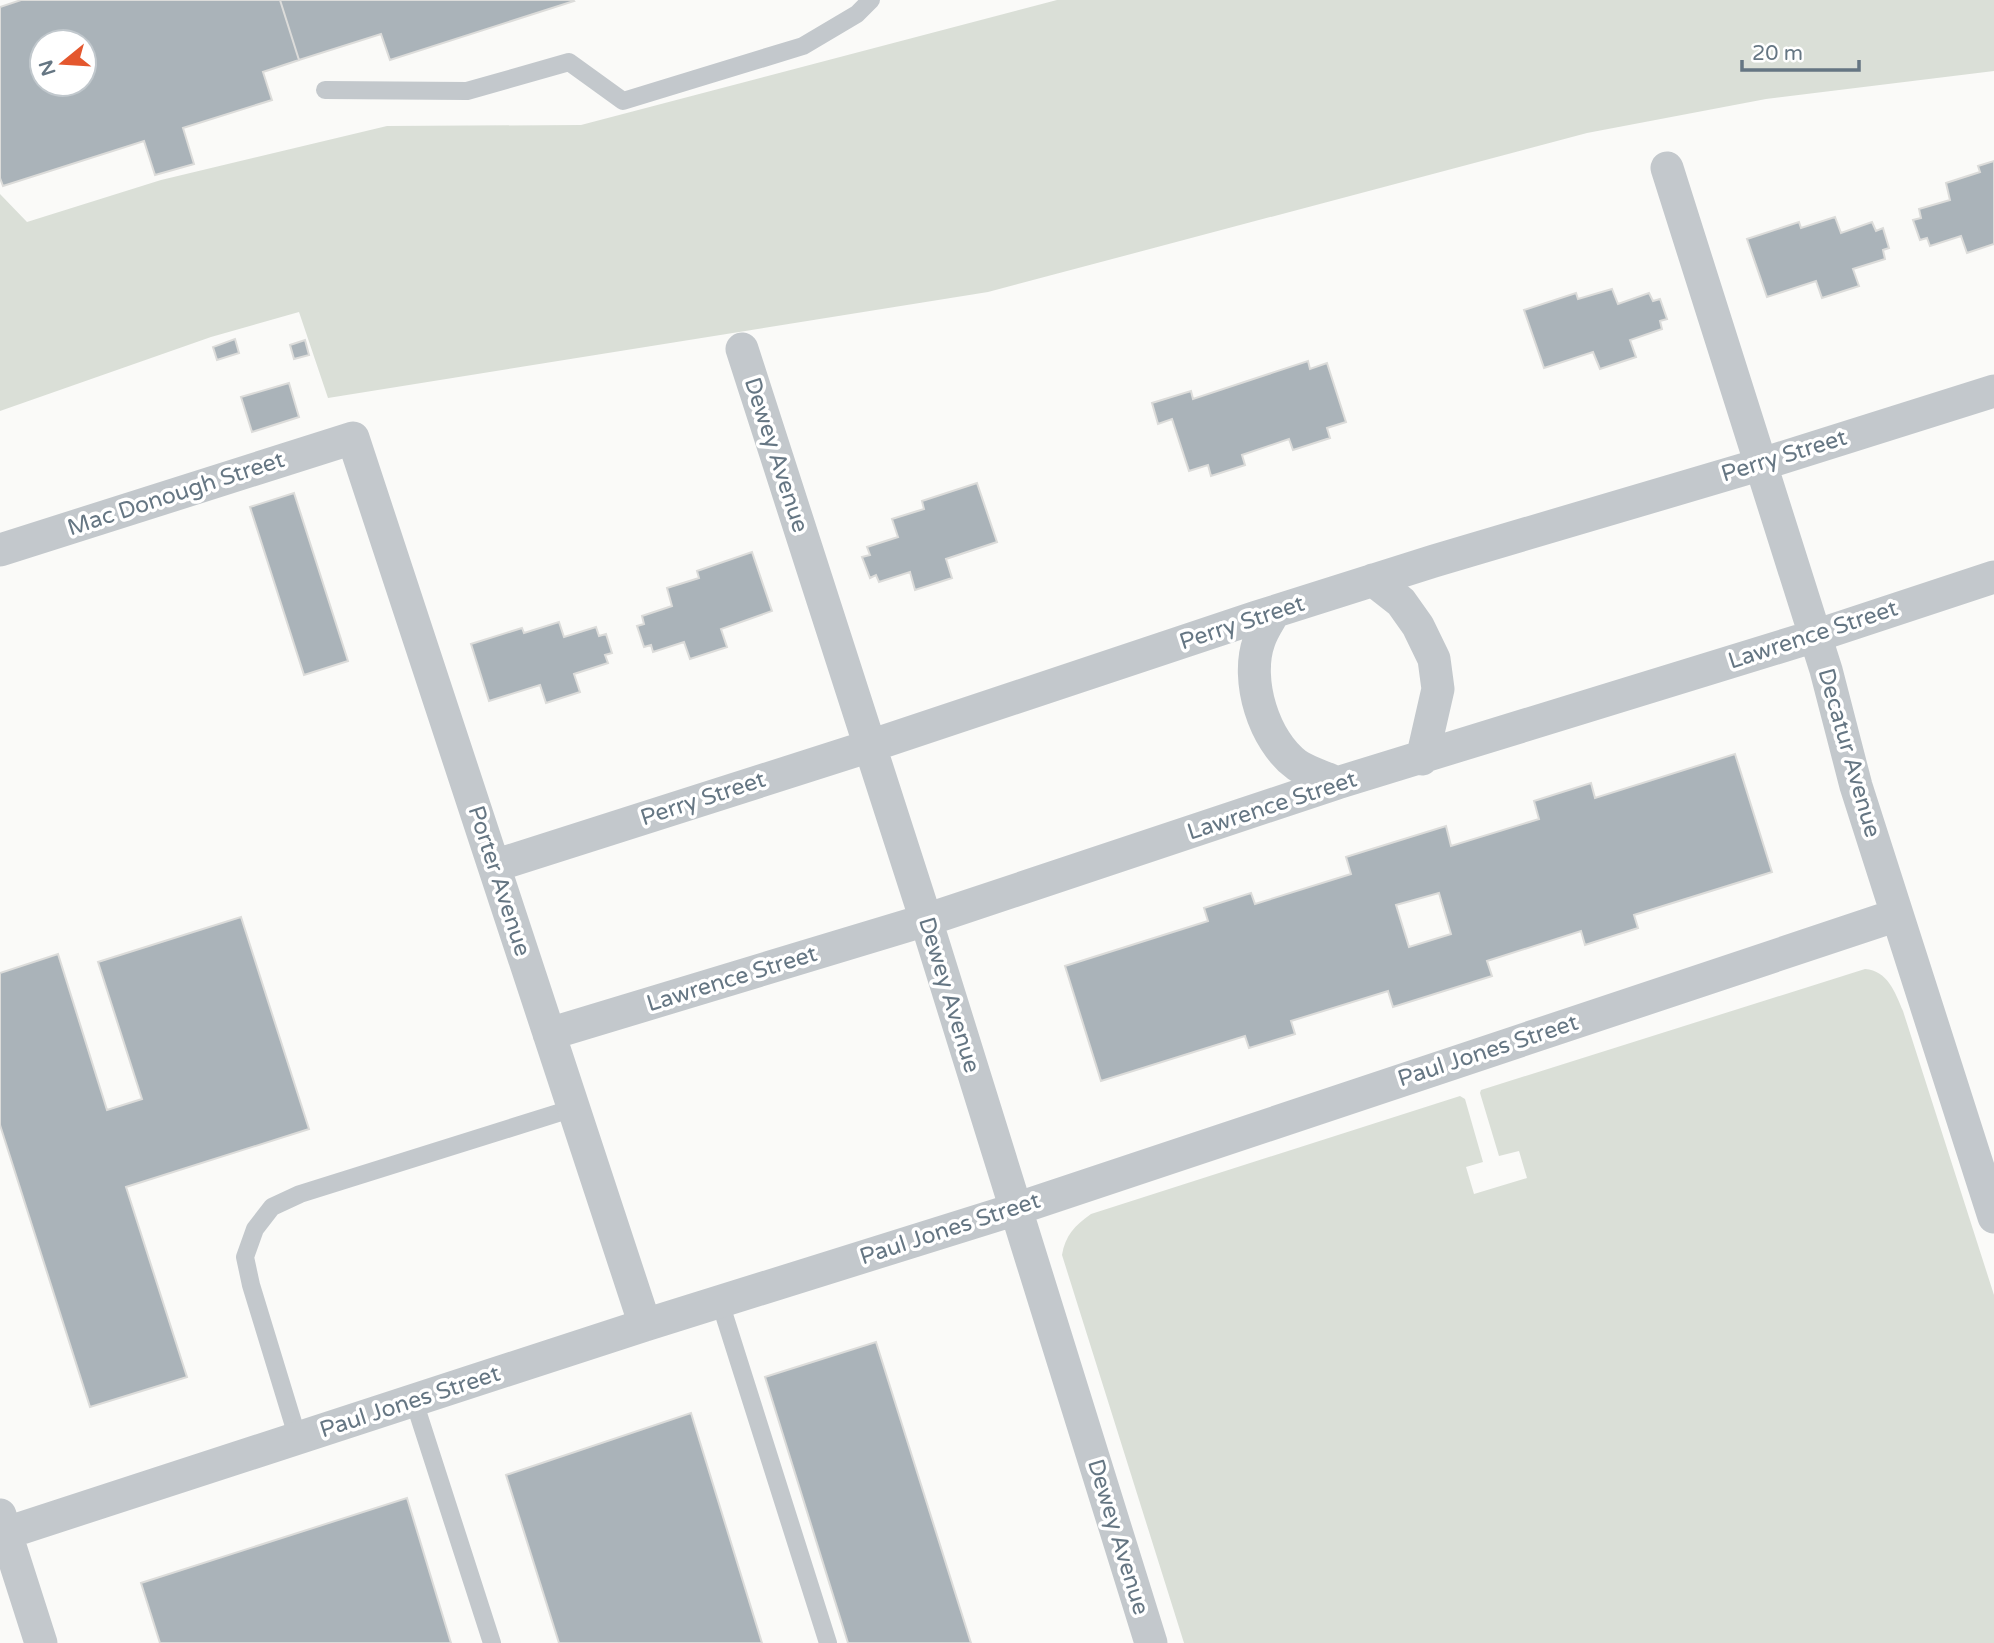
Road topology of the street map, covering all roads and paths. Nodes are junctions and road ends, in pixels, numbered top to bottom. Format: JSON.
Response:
{"nodes":[{"id":1,"x":871,"y":0,"type":"edge"},
{"id":2,"x":325,"y":90,"type":"dead end"},
{"id":3,"x":1667,"y":168,"type":"dead end"},
{"id":4,"x":742,"y":349,"type":"dead end"},
{"id":5,"x":1994,"y":391,"type":"edge"},
{"id":6,"x":353,"y":438,"type":"joint"},
{"id":7,"x":1762,"y":464,"type":"junction"},
{"id":8,"x":0,"y":550,"type":"edge"},
{"id":9,"x":1994,"y":577,"type":"edge"},
{"id":10,"x":1373,"y":580,"type":"junction"},
{"id":11,"x":1274,"y":612,"type":"junction"},
{"id":12,"x":1815,"y":636,"type":"junction"},
{"id":13,"x":870,"y":746,"type":"junction"},
{"id":14,"x":1422,"y":759,"type":"junction"},
{"id":15,"x":1337,"y":783,"type":"junction"},
{"id":16,"x":494,"y":866,"type":"junction"},
{"id":17,"x":1897,"y":915,"type":"junction"},
{"id":18,"x":926,"y":920,"type":"junction"},
{"id":19,"x":549,"y":1034,"type":"junction"},
{"id":20,"x":574,"y":1108,"type":"junction"},
{"id":21,"x":1016,"y":1209,"type":"junction"},
{"id":22,"x":1994,"y":1217,"type":"edge"},
{"id":23,"x":720,"y":1301,"type":"junction"},
{"id":24,"x":645,"y":1325,"type":"junction"},
{"id":25,"x":414,"y":1401,"type":"junction"},
{"id":26,"x":298,"y":1439,"type":"junction"},
{"id":27,"x":2,"y":1528,"type":"edge"},
{"id":28,"x":41,"y":1643,"type":"edge"},
{"id":29,"x":492,"y":1643,"type":"edge"},
{"id":30,"x":828,"y":1643,"type":"edge"},
{"id":31,"x":1151,"y":1643,"type":"edge"}],
"edges":[{"from":1,"to":2,"type":"lane"},
{"from":3,"to":7,"type":"street","name":"Decatur Avenue"},
{"from":4,"to":13,"type":"street","name":"Dewey Avenue"},
{"from":5,"to":7,"type":"street","name":"Perry Street"},
{"from":6,"to":8,"type":"street","name":"Mac Donough Street"},
{"from":6,"to":16,"type":"street","name":"Porter Avenue"},
{"from":7,"to":10,"type":"street","name":"Perry Street"},
{"from":7,"to":12,"type":"street","name":"Decatur Avenue"},
{"from":9,"to":12,"type":"street","name":"Lawrence Street"},
{"from":10,"to":11,"type":"street","name":"Perry Street"},
{"from":10,"to":14,"type":"street"},
{"from":11,"to":13,"type":"street","name":"Perry Street"},
{"from":11,"to":15,"type":"street"},
{"from":12,"to":14,"type":"street","name":"Lawrence Street"},
{"from":12,"to":17,"type":"street","name":"Decatur Avenue"},
{"from":13,"to":16,"type":"street","name":"Perry Street"},
{"from":13,"to":18,"type":"street","name":"Dewey Avenue"},
{"from":14,"to":15,"type":"street","name":"Lawrence Street"},
{"from":15,"to":18,"type":"street","name":"Lawrence Street"},
{"from":16,"to":19,"type":"street","name":"Porter Avenue"},
{"from":17,"to":21,"type":"street","name":"Paul Jones Street"},
{"from":17,"to":22,"type":"street","name":"Decatur Avenue"},
{"from":18,"to":19,"type":"street","name":"Lawrence Street"},
{"from":18,"to":21,"type":"street","name":"Dewey Avenue"},
{"from":19,"to":20,"type":"street","name":"Porter Avenue"},
{"from":20,"to":24,"type":"street","name":"Porter Avenue"},
{"from":20,"to":26,"type":"lane"},
{"from":21,"to":23,"type":"street","name":"Paul Jones Street"},
{"from":21,"to":31,"type":"street","name":"Dewey Avenue"},
{"from":23,"to":24,"type":"street","name":"Paul Jones Street"},
{"from":23,"to":30,"type":"lane"},
{"from":24,"to":25,"type":"street","name":"Paul Jones Street"},
{"from":25,"to":26,"type":"street","name":"Paul Jones Street"},
{"from":25,"to":29,"type":"lane"},
{"from":26,"to":27,"type":"street","name":"Paul Jones Street"},
{"from":27,"to":28,"type":"street"}]}
